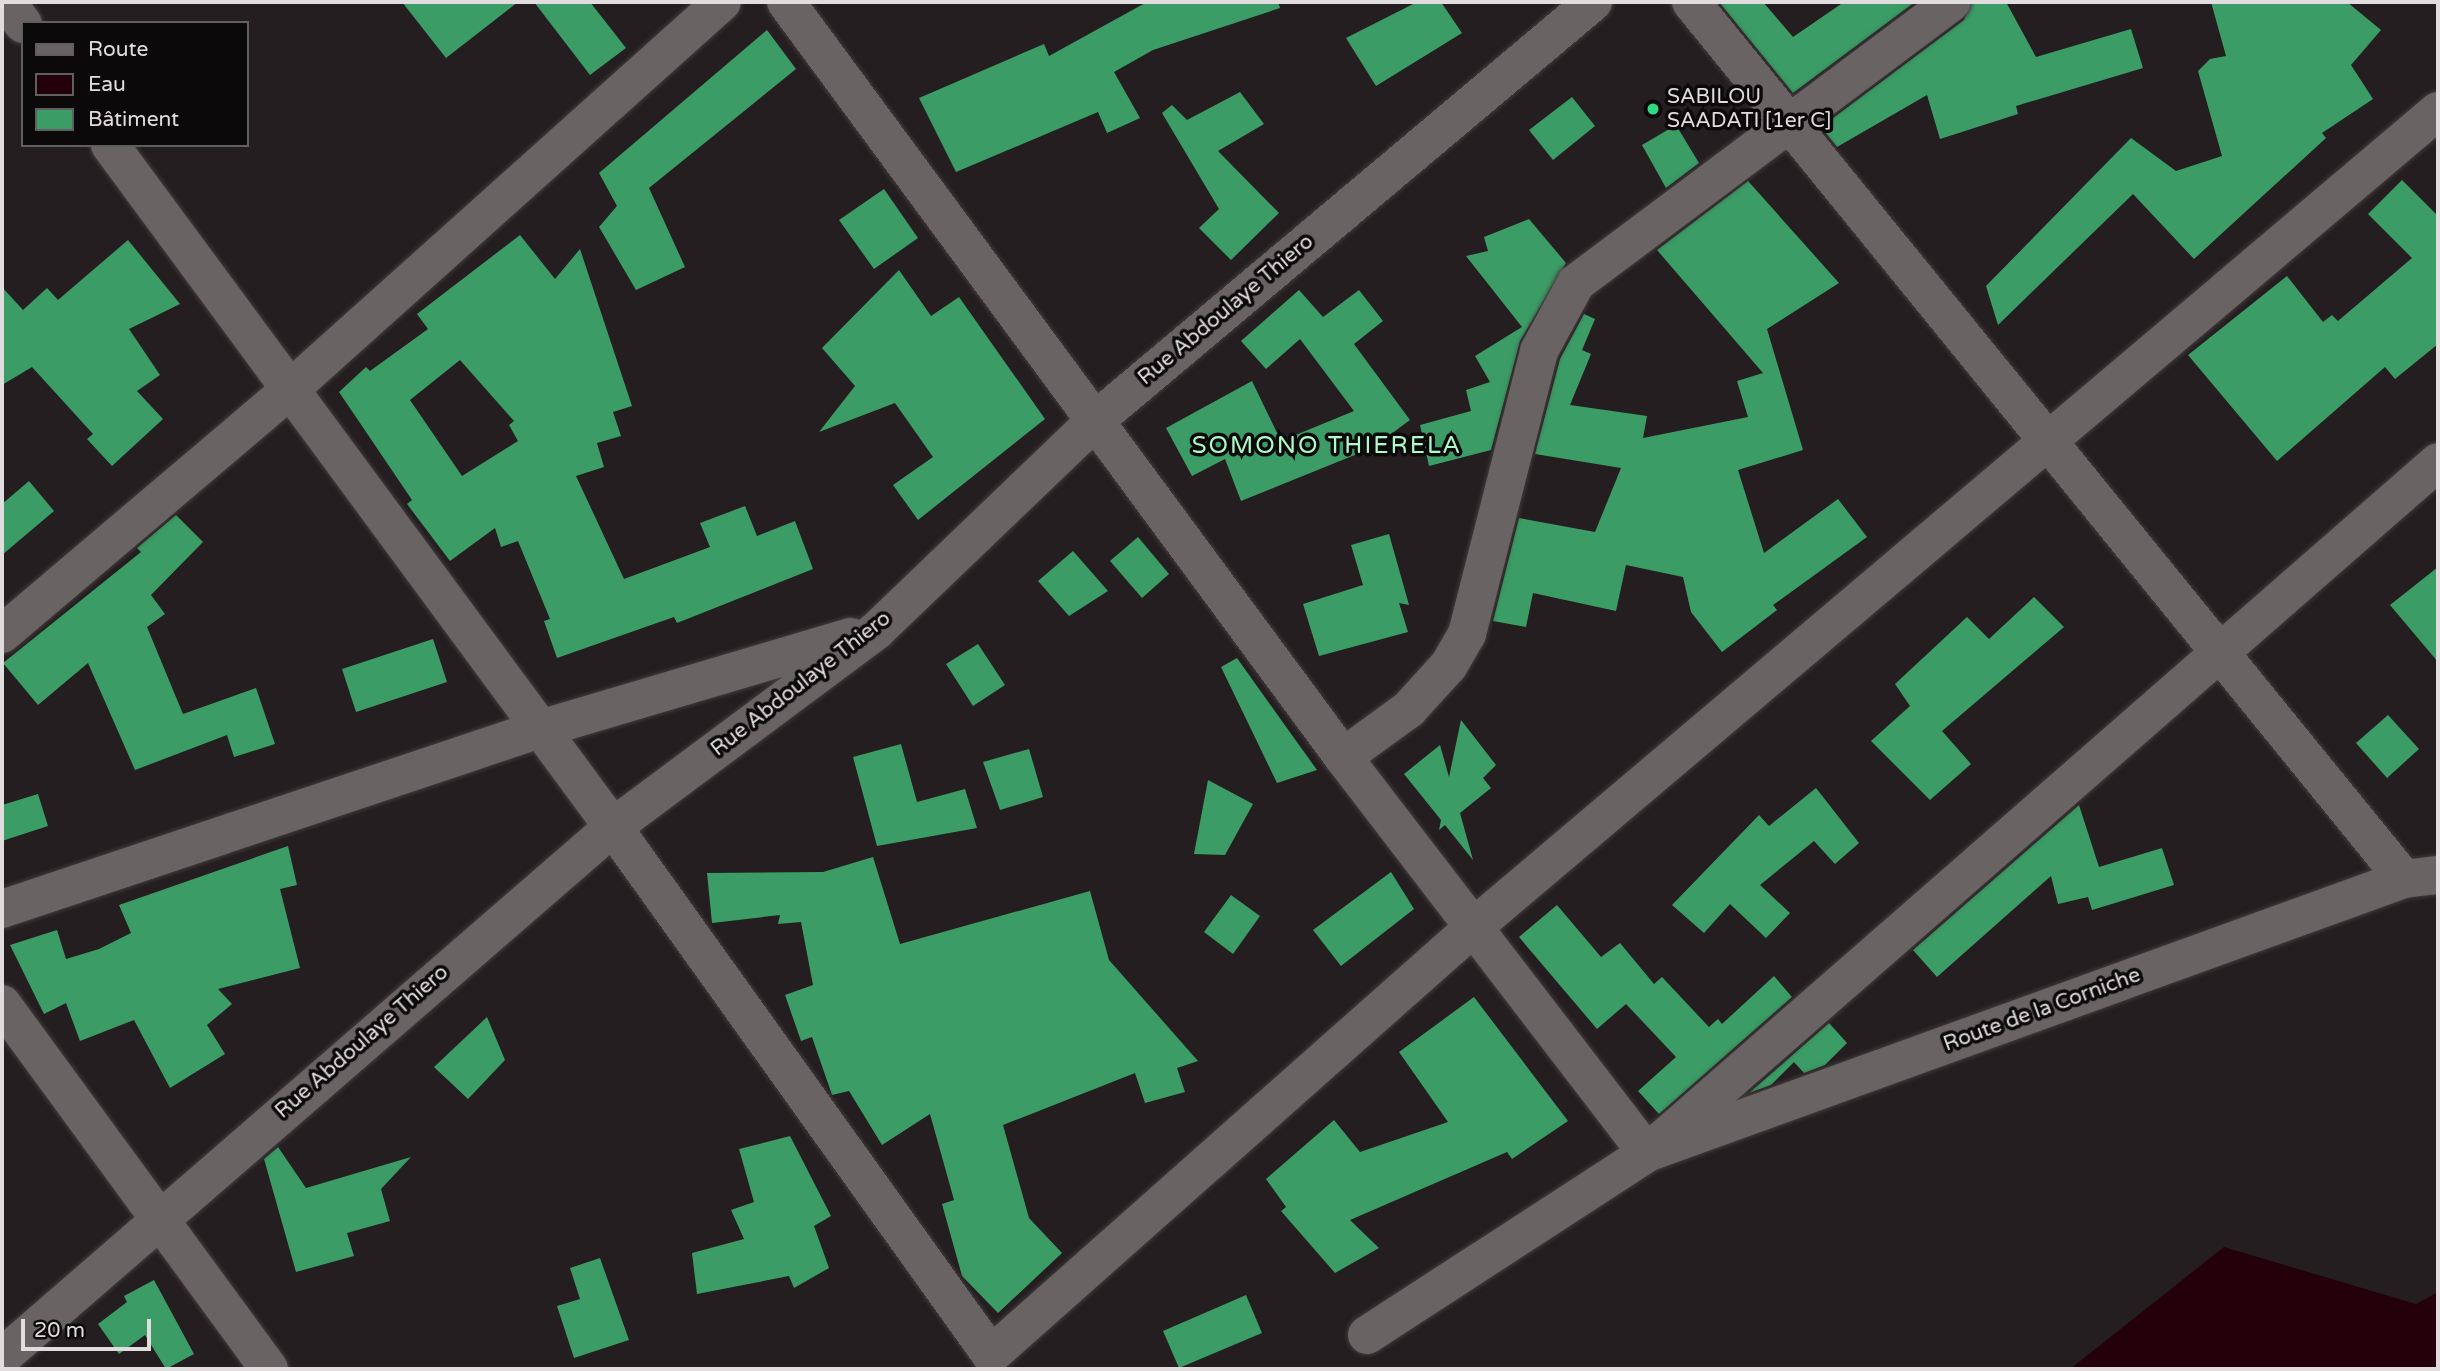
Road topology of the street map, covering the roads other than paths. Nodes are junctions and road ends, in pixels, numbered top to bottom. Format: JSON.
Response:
{"nodes":[{"id":1,"x":7,"y":2,"type":"edge"},
{"id":2,"x":722,"y":2,"type":"edge"},
{"id":3,"x":786,"y":2,"type":"edge"},
{"id":4,"x":1593,"y":2,"type":"edge"},
{"id":5,"x":1691,"y":2,"type":"edge"},
{"id":6,"x":1951,"y":2,"type":"edge"},
{"id":7,"x":21,"y":21,"type":"edge"},
{"id":8,"x":2438,"y":111,"type":"edge"},
{"id":9,"x":1785,"y":123,"type":"junction"},
{"id":10,"x":111,"y":147,"type":"edge"},
{"id":11,"x":287,"y":391,"type":"junction"},
{"id":12,"x":1097,"y":419,"type":"junction"},
{"id":13,"x":2049,"y":440,"type":"junction"},
{"id":14,"x":2438,"y":462,"type":"edge"},
{"id":15,"x":877,"y":630,"type":"junction"},
{"id":16,"x":2,"y":634,"type":"edge"},
{"id":17,"x":2218,"y":650,"type":"junction"},
{"id":18,"x":540,"y":730,"type":"junction"},
{"id":19,"x":1343,"y":757,"type":"junction"},
{"id":20,"x":613,"y":827,"type":"junction"},
{"id":21,"x":2428,"y":875,"type":"edge"},
{"id":22,"x":2,"y":909,"type":"edge"},
{"id":23,"x":1476,"y":925,"type":"junction"},
{"id":24,"x":2,"y":1004,"type":"edge"},
{"id":25,"x":1647,"y":1153,"type":"junction"},
{"id":26,"x":158,"y":1217,"type":"junction"},
{"id":27,"x":1367,"y":1335,"type":"dead end"},
{"id":28,"x":2,"y":1357,"type":"edge"},
{"id":29,"x":269,"y":1369,"type":"edge"}],
"edges":[{"from":1,"to":7,"type":"street"},
{"from":2,"to":11,"type":"street"},
{"from":3,"to":12,"type":"street"},
{"from":4,"to":12,"type":"street","name":"Rue Abdoulaye Thiero"},
{"from":5,"to":9,"type":"street"},
{"from":6,"to":9,"type":"street"},
{"from":8,"to":13,"type":"street"},
{"from":9,"to":13,"type":"street"},
{"from":9,"to":19,"type":"street"},
{"from":10,"to":11,"type":"street"},
{"from":11,"to":16,"type":"street"},
{"from":11,"to":18,"type":"street"},
{"from":12,"to":15,"type":"street","name":"Rue Abdoulaye Thiero"},
{"from":12,"to":19,"type":"street"},
{"from":13,"to":17,"type":"street"},
{"from":13,"to":23,"type":"street"},
{"from":14,"to":17,"type":"street"},
{"from":15,"to":18,"type":"street"},
{"from":15,"to":20,"type":"street","name":"Rue Abdoulaye Thiero"},
{"from":17,"to":21,"type":"street"},
{"from":17,"to":25,"type":"street"},
{"from":18,"to":20,"type":"street"},
{"from":18,"to":22,"type":"street"},
{"from":19,"to":23,"type":"street"},
{"from":20,"to":23,"type":"street"},
{"from":20,"to":26,"type":"street","name":"Rue Abdoulaye Thiero"},
{"from":21,"to":25,"type":"street","name":"Route de la Corniche"},
{"from":23,"to":25,"type":"street"},
{"from":24,"to":26,"type":"street"},
{"from":25,"to":27,"type":"street"},
{"from":26,"to":28,"type":"street","name":"Rue Abdoulaye Thiero"},
{"from":26,"to":29,"type":"street"}]}
